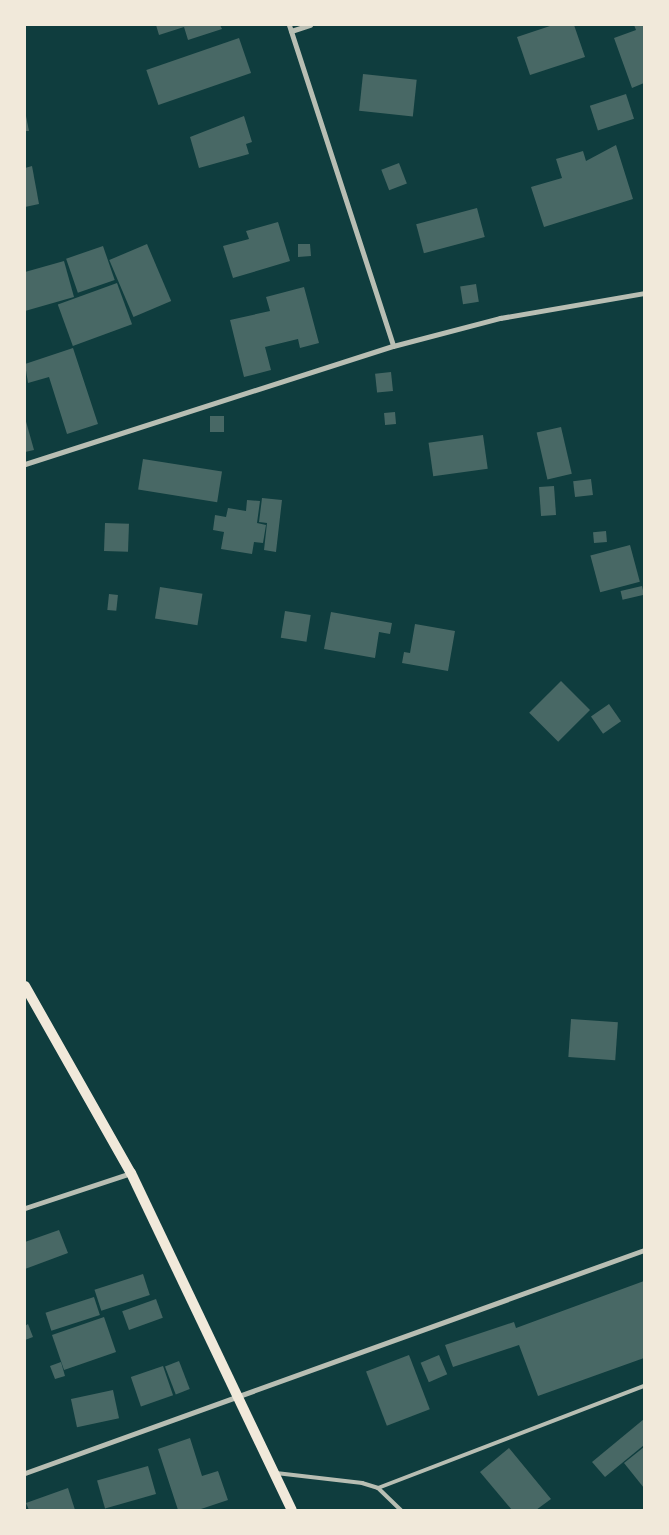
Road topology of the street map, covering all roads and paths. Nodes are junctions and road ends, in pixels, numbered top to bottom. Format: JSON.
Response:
{"nodes":[{"id":1,"x":289,"y":25,"type":"edge"},
{"id":2,"x":310,"y":25,"type":"edge"},
{"id":3,"x":291,"y":31,"type":"junction"},
{"id":4,"x":644,"y":293,"type":"edge"},
{"id":5,"x":393,"y":346,"type":"junction"},
{"id":6,"x":25,"y":464,"type":"edge"},
{"id":7,"x":25,"y":986,"type":"edge"},
{"id":8,"x":131,"y":1173,"type":"junction"},
{"id":9,"x":25,"y":1208,"type":"edge"},
{"id":10,"x":644,"y":1250,"type":"edge"},
{"id":11,"x":644,"y":1386,"type":"edge"},
{"id":12,"x":237,"y":1394,"type":"junction"},
{"id":13,"x":25,"y":1473,"type":"edge"},
{"id":14,"x":276,"y":1473,"type":"junction"},
{"id":15,"x":378,"y":1488,"type":"junction"},
{"id":16,"x":292,"y":1510,"type":"edge"},
{"id":17,"x":401,"y":1510,"type":"edge"}],
"edges":[{"from":1,"to":3,"type":"street"},
{"from":2,"to":3,"type":"street"},
{"from":3,"to":5,"type":"street"},
{"from":4,"to":5,"type":"street"},
{"from":5,"to":6,"type":"street"},
{"from":7,"to":8,"type":"main road"},
{"from":8,"to":9,"type":"street"},
{"from":8,"to":12,"type":"main road"},
{"from":10,"to":12,"type":"street"},
{"from":11,"to":15,"type":"lane"},
{"from":12,"to":13,"type":"street"},
{"from":12,"to":14,"type":"main road"},
{"from":14,"to":15,"type":"lane"},
{"from":14,"to":16,"type":"main road"},
{"from":15,"to":17,"type":"lane"}]}
